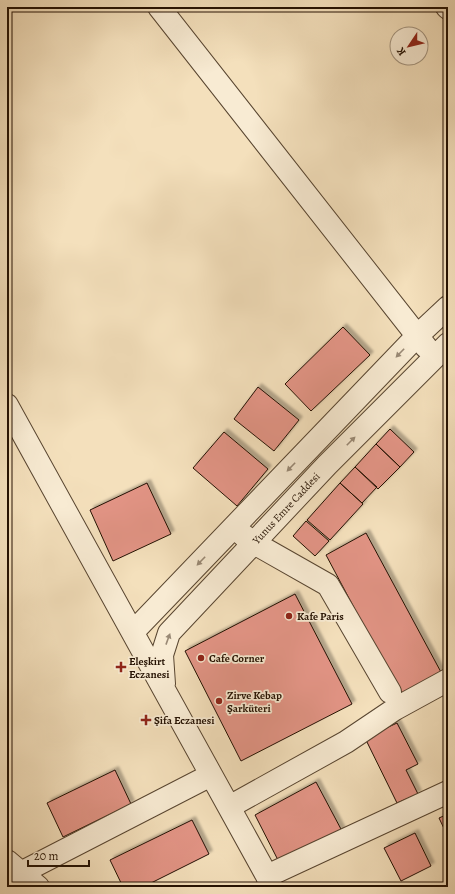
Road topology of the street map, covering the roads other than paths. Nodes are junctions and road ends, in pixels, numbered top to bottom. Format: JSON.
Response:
{"nodes":[{"id":1,"x":159,"y":7,"type":"edge"},
{"id":2,"x":448,"y":306,"type":"edge"},
{"id":3,"x":417,"y":336,"type":"junction"},
{"id":4,"x":441,"y":351,"type":"edge"},
{"id":5,"x":7,"y":406,"type":"edge"},
{"id":6,"x":313,"y":444,"type":"junction"},
{"id":7,"x":331,"y":461,"type":"junction"},
{"id":8,"x":233,"y":527,"type":"junction"},
{"id":9,"x":254,"y":543,"type":"junction"},
{"id":10,"x":132,"y":632,"type":"junction"},
{"id":11,"x":448,"y":680,"type":"edge"},
{"id":12,"x":165,"y":691,"type":"junction"},
{"id":13,"x":390,"y":692,"type":"dead end"},
{"id":14,"x":211,"y":775,"type":"junction"},
{"id":15,"x":448,"y":792,"type":"edge"},
{"id":16,"x":229,"y":807,"type":"junction"},
{"id":17,"x":12,"y":871,"type":"edge"},
{"id":18,"x":269,"y":881,"type":"edge"},
{"id":19,"x":38,"y":887,"type":"edge"}],
"edges":[{"from":1,"to":3,"type":"street"},
{"from":2,"to":3,"type":"street"},
{"from":3,"to":4,"type":"street"},
{"from":3,"to":6,"type":"street","one_way":true},
{"from":7,"to":4,"type":"street","name":"Yunus Emre Caddesi","one_way":true},
{"from":5,"to":10,"type":"street"},
{"from":6,"to":7,"type":"street"},
{"from":6,"to":8,"type":"street","one_way":true},
{"from":7,"to":9,"type":"street","name":"Yunus Emre Caddesi"},
{"from":8,"to":9,"type":"street"},
{"from":8,"to":10,"type":"street","one_way":true},
{"from":12,"to":9,"type":"street","name":"Yunus Emre Caddesi","one_way":true},
{"from":9,"to":13,"type":"street"},
{"from":10,"to":12,"type":"street"},
{"from":11,"to":16,"type":"street"},
{"from":12,"to":14,"type":"street"},
{"from":14,"to":16,"type":"street"},
{"from":14,"to":17,"type":"street"},
{"from":15,"to":18,"type":"street"},
{"from":16,"to":18,"type":"street"},
{"from":17,"to":19,"type":"street"}]}
